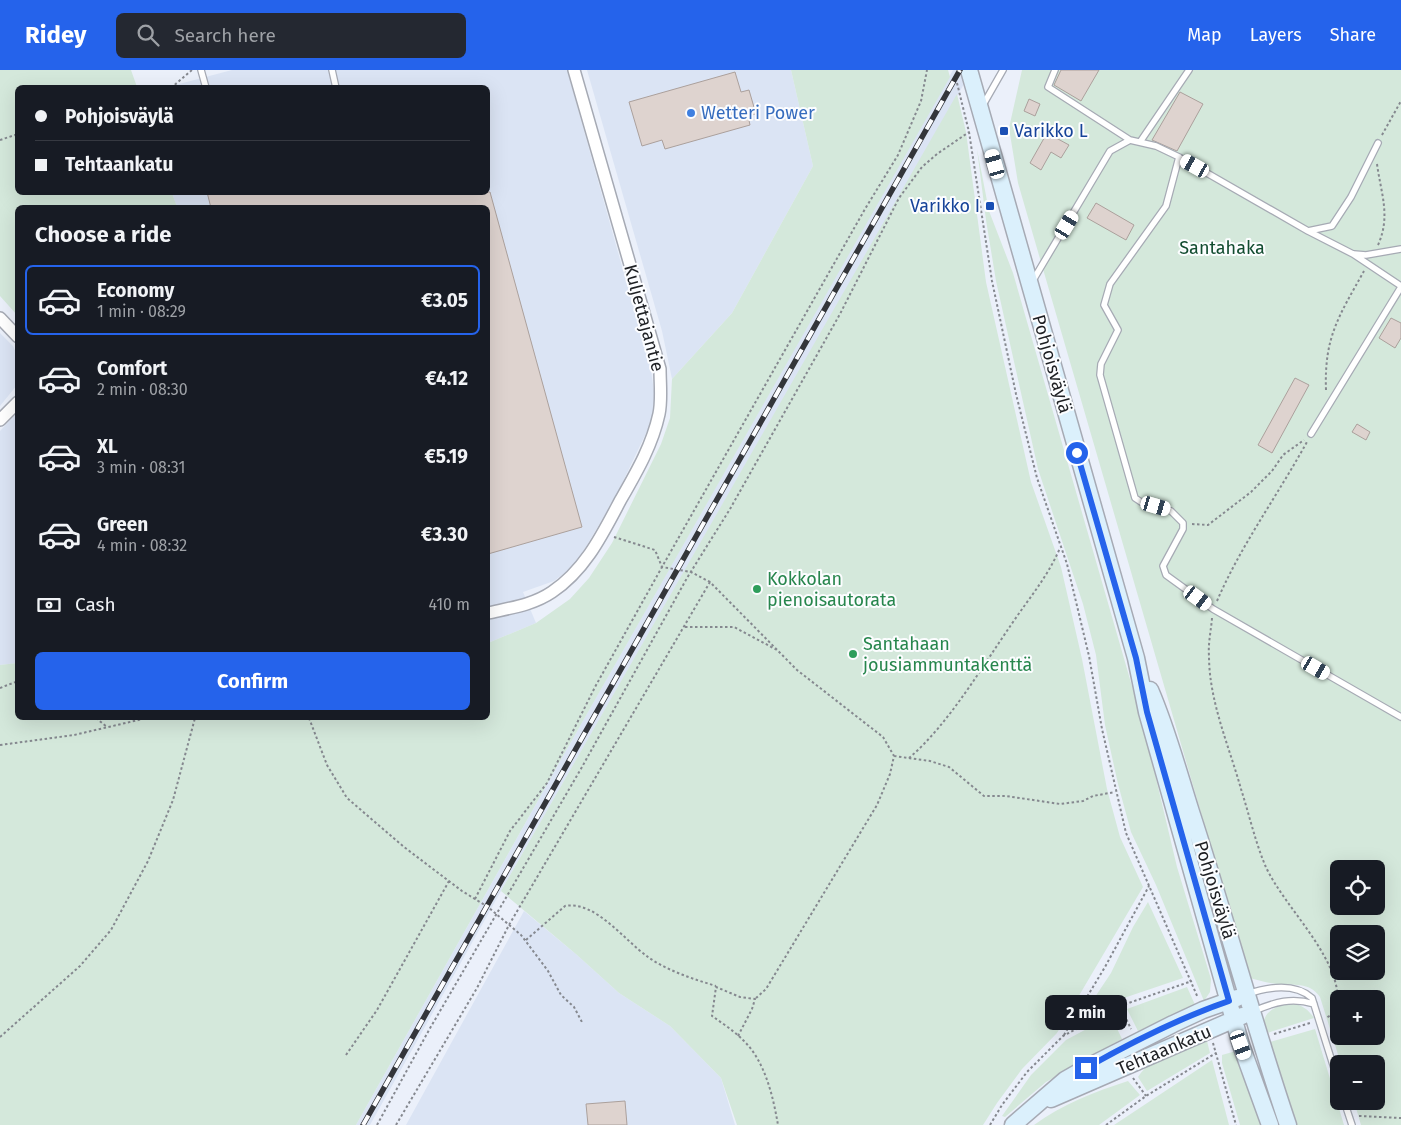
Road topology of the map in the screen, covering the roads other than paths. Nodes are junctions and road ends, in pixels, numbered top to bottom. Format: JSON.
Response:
{"nodes":[{"id":1,"x":201,"y":70,"type":"edge"},
{"id":2,"x":332,"y":70,"type":"edge"},
{"id":3,"x":574,"y":70,"type":"edge"},
{"id":4,"x":1003,"y":70,"type":"edge"},
{"id":5,"x":1055,"y":70,"type":"edge"},
{"id":6,"x":1189,"y":70,"type":"edge"},
{"id":7,"x":962,"y":74,"type":"edge"},
{"id":8,"x":205,"y":85,"type":"edge"},
{"id":9,"x":335,"y":85,"type":"edge"},
{"id":10,"x":980,"y":111,"type":"junction"},
{"id":11,"x":1130,"y":140,"type":"junction"},
{"id":12,"x":1140,"y":142,"type":"junction"},
{"id":13,"x":1378,"y":144,"type":"road end"},
{"id":14,"x":1178,"y":157,"type":"junction"},
{"id":15,"x":1308,"y":231,"type":"junction"},
{"id":16,"x":1401,"y":249,"type":"edge"},
{"id":17,"x":1353,"y":254,"type":"junction"},
{"id":18,"x":1029,"y":286,"type":"junction"},
{"id":19,"x":1401,"y":287,"type":"edge"},
{"id":20,"x":0,"y":318,"type":"edge"},
{"id":21,"x":15,"y":334,"type":"edge"},
{"id":22,"x":15,"y":405,"type":"edge"},
{"id":23,"x":0,"y":420,"type":"edge"},
{"id":24,"x":1312,"y":434,"type":"road end"},
{"id":25,"x":490,"y":613,"type":"edge"},
{"id":26,"x":1136,"y":658,"type":"junction"},
{"id":27,"x":1401,"y":717,"type":"edge"},
{"id":28,"x":1246,"y":995,"type":"junction"},
{"id":29,"x":1229,"y":1001,"type":"junction"},
{"id":30,"x":1314,"y":1004,"type":"junction"},
{"id":31,"x":1251,"y":1012,"type":"junction"},
{"id":32,"x":1234,"y":1020,"type":"junction"},
{"id":33,"x":1330,"y":1055,"type":"edge"},
{"id":34,"x":1040,"y":1104,"type":"junction"},
{"id":35,"x":1347,"y":1110,"type":"edge"},
{"id":36,"x":1013,"y":1125,"type":"edge"},
{"id":37,"x":1270,"y":1125,"type":"edge"},
{"id":38,"x":1288,"y":1125,"type":"edge"},
{"id":39,"x":1352,"y":1125,"type":"edge"}],
"edges":[{"from":1,"to":8,"type":"lane"},
{"from":2,"to":9,"type":"lane"},
{"from":3,"to":25,"type":"street","name":"Kuljettajantie"},
{"from":4,"to":10,"type":"lane"},
{"from":5,"to":11,"type":"lane"},
{"from":6,"to":12,"type":"lane"},
{"from":7,"to":10,"type":"main road","name":"Pohjoisväylä"},
{"from":10,"to":18,"type":"main road","name":"Pohjoisväylä"},
{"from":11,"to":12,"type":"lane"},
{"from":11,"to":18,"type":"lane"},
{"from":12,"to":14,"type":"lane"},
{"from":13,"to":15,"type":"lane"},
{"from":14,"to":15,"type":"lane"},
{"from":14,"to":27,"type":"lane"},
{"from":15,"to":17,"type":"lane"},
{"from":16,"to":17,"type":"lane"},
{"from":17,"to":19,"type":"lane"},
{"from":18,"to":26,"type":"main road","name":"Pohjoisväylä"},
{"from":19,"to":24,"type":"lane"},
{"from":20,"to":21,"type":"street"},
{"from":22,"to":23,"type":"street"},
{"from":26,"to":28,"type":"main road","name":"Pohjoisväylä"},
{"from":26,"to":29,"type":"main road","name":"Pohjoisväylä"},
{"from":28,"to":29,"type":"main road","name":"Tehtaankatu"},
{"from":28,"to":30,"type":"lane"},
{"from":28,"to":31,"type":"main road","name":"Pohjoisväylä"},
{"from":29,"to":32,"type":"main road","name":"Pohjoisväylä"},
{"from":29,"to":34,"type":"main road","name":"Tehtaankatu"},
{"from":30,"to":31,"type":"lane"},
{"from":30,"to":33,"type":"lane"},
{"from":31,"to":32,"type":"main road","name":"Tehtaankatu"},
{"from":31,"to":38,"type":"main road","name":"Pohjoisväylä"},
{"from":32,"to":34,"type":"main road","name":"Tehtaankatu"},
{"from":32,"to":37,"type":"main road","name":"Pohjoisväylä"},
{"from":34,"to":36,"type":"main road","name":"Tehtaankatu"},
{"from":35,"to":39,"type":"lane"}]}
